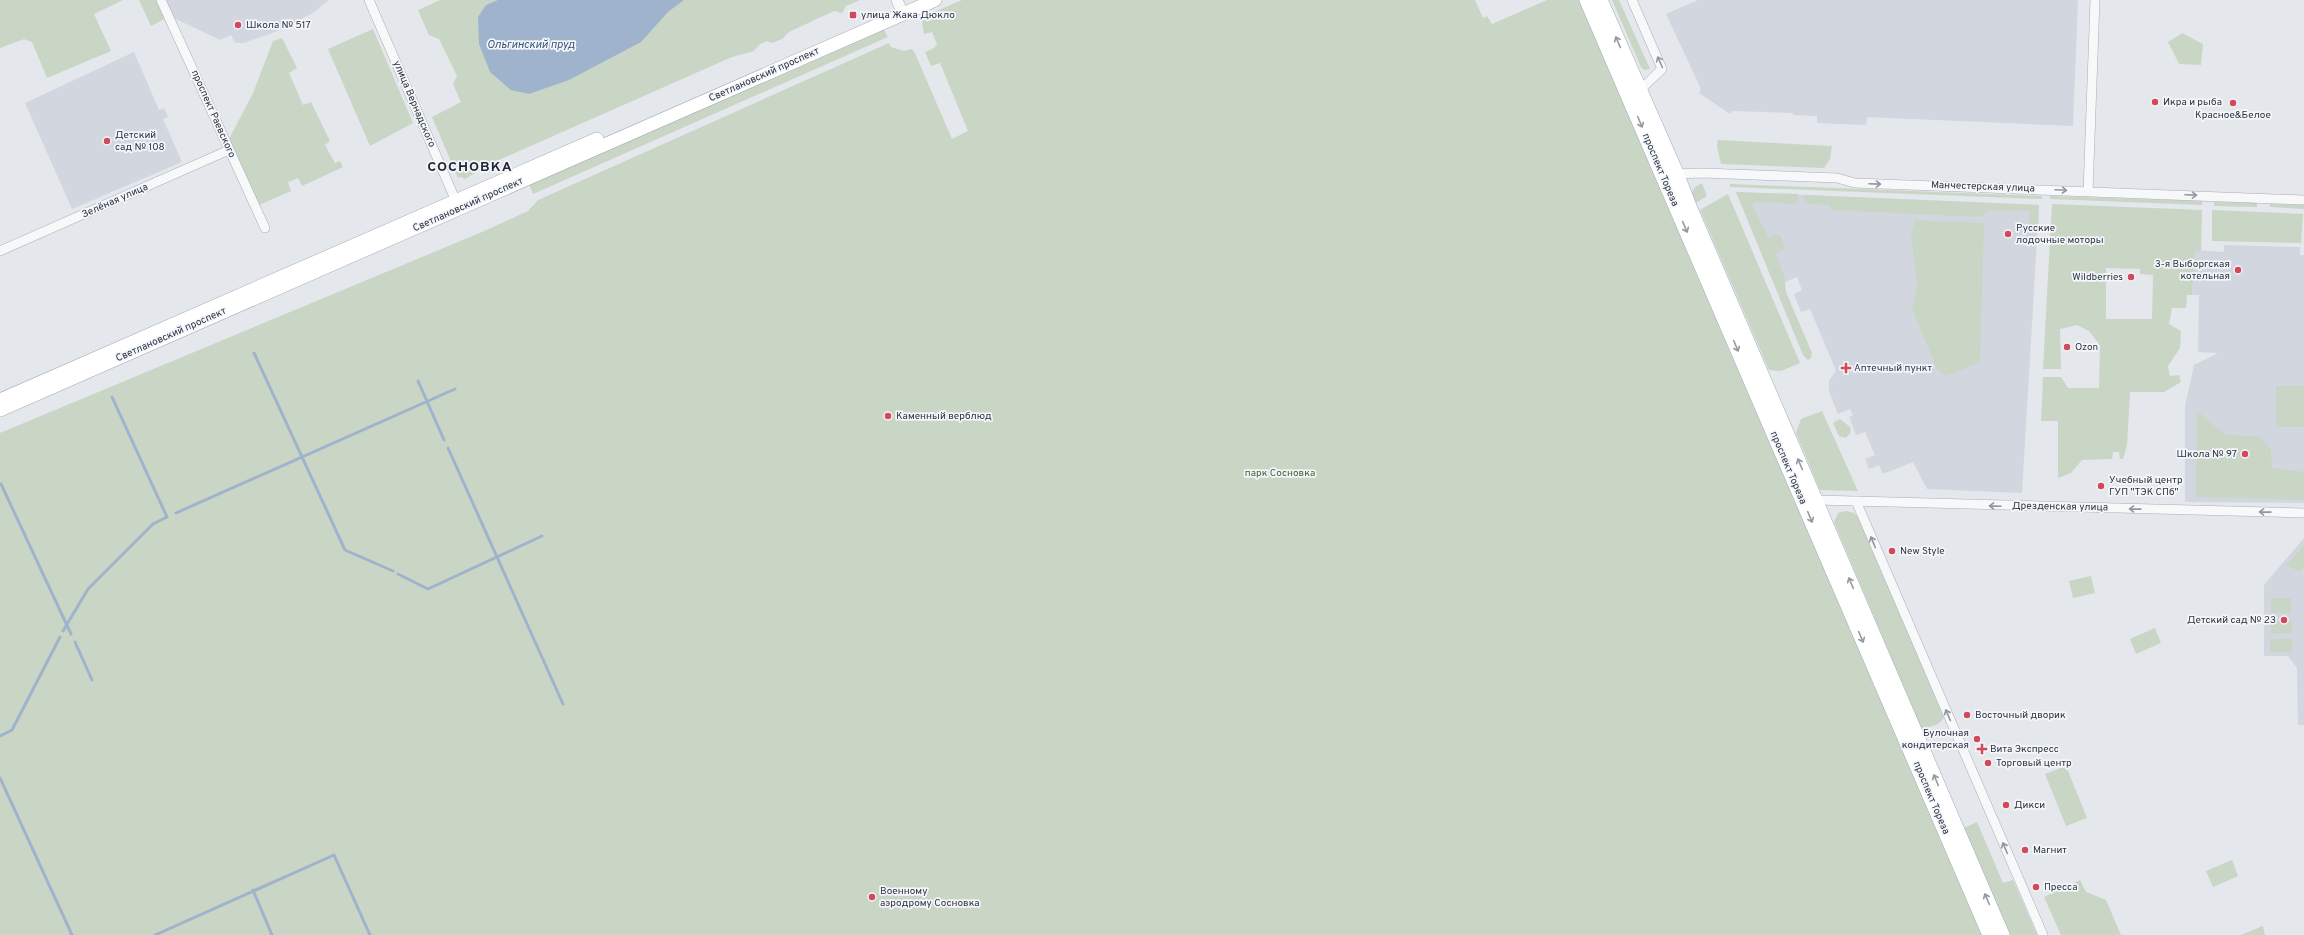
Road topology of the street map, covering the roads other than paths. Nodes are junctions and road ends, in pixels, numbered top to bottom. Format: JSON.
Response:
{"nodes":[{"id":1,"x":161,"y":0,"type":"edge"},
{"id":2,"x":369,"y":0,"type":"edge"},
{"id":3,"x":914,"y":0,"type":"edge"},
{"id":4,"x":935,"y":0,"type":"edge"},
{"id":5,"x":1587,"y":0,"type":"edge"},
{"id":6,"x":1600,"y":0,"type":"edge"},
{"id":7,"x":1632,"y":0,"type":"edge"},
{"id":8,"x":2096,"y":0,"type":"edge"},
{"id":9,"x":900,"y":7,"type":"edge"},
{"id":10,"x":1639,"y":90,"type":"junction"},
{"id":11,"x":229,"y":150,"type":"junction"},
{"id":12,"x":1670,"y":175,"type":"junction"},
{"id":13,"x":2088,"y":192,"type":"junction"},
{"id":14,"x":2304,"y":200,"type":"edge"},
{"id":15,"x":458,"y":204,"type":"junction"},
{"id":16,"x":265,"y":228,"type":"dead end"},
{"id":17,"x":0,"y":251,"type":"edge"},
{"id":18,"x":0,"y":400,"type":"edge"},
{"id":19,"x":0,"y":410,"type":"edge"},
{"id":20,"x":1816,"y":500,"type":"junction"},
{"id":21,"x":1856,"y":501,"type":"junction"},
{"id":22,"x":2304,"y":513,"type":"edge"},
{"id":23,"x":1990,"y":935,"type":"edge"},
{"id":24,"x":2002,"y":935,"type":"edge"},
{"id":25,"x":2043,"y":935,"type":"edge"}],
"edges":[{"from":1,"to":11,"type":"street","name":"проспект Раевского"},
{"from":2,"to":15,"type":"street","name":"улица Вернадского"},
{"from":3,"to":9,"type":"main road","name":"Светлановский проспект"},
{"from":4,"to":9,"type":"main road","name":"Светлановский проспект"},
{"from":5,"to":12,"type":"main road","name":"проспект Тореза","one_way":true},
{"from":10,"to":6,"type":"main road","name":"проспект Тореза","one_way":true},
{"from":10,"to":7,"type":"street","one_way":true},
{"from":8,"to":13,"type":"street"},
{"from":9,"to":15,"type":"main road","name":"Светлановский проспект"},
{"from":10,"to":12,"type":"main road","name":"проспект Тореза"},
{"from":11,"to":16,"type":"street","name":"проспект Раевского"},
{"from":11,"to":17,"type":"street","name":"Зелёная улица"},
{"from":12,"to":13,"type":"street","name":"Манчестерская улица","one_way":true},
{"from":20,"to":12,"type":"main road","name":"проспект Тореза","one_way":true},
{"from":12,"to":23,"type":"main road","name":"проспект Тореза","one_way":true},
{"from":13,"to":14,"type":"street","name":"Манчестерская улица","one_way":true},
{"from":15,"to":18,"type":"main road","name":"Светлановский проспект"},
{"from":15,"to":19,"type":"main road","name":"Светлановский проспект"},
{"from":20,"to":21,"type":"street","name":"Дрезденская улица"},
{"from":24,"to":20,"type":"main road","name":"проспект Тореза","one_way":true},
{"from":22,"to":21,"type":"street","name":"Дрезденская улица","one_way":true},
{"from":25,"to":21,"type":"street","one_way":true}]}
